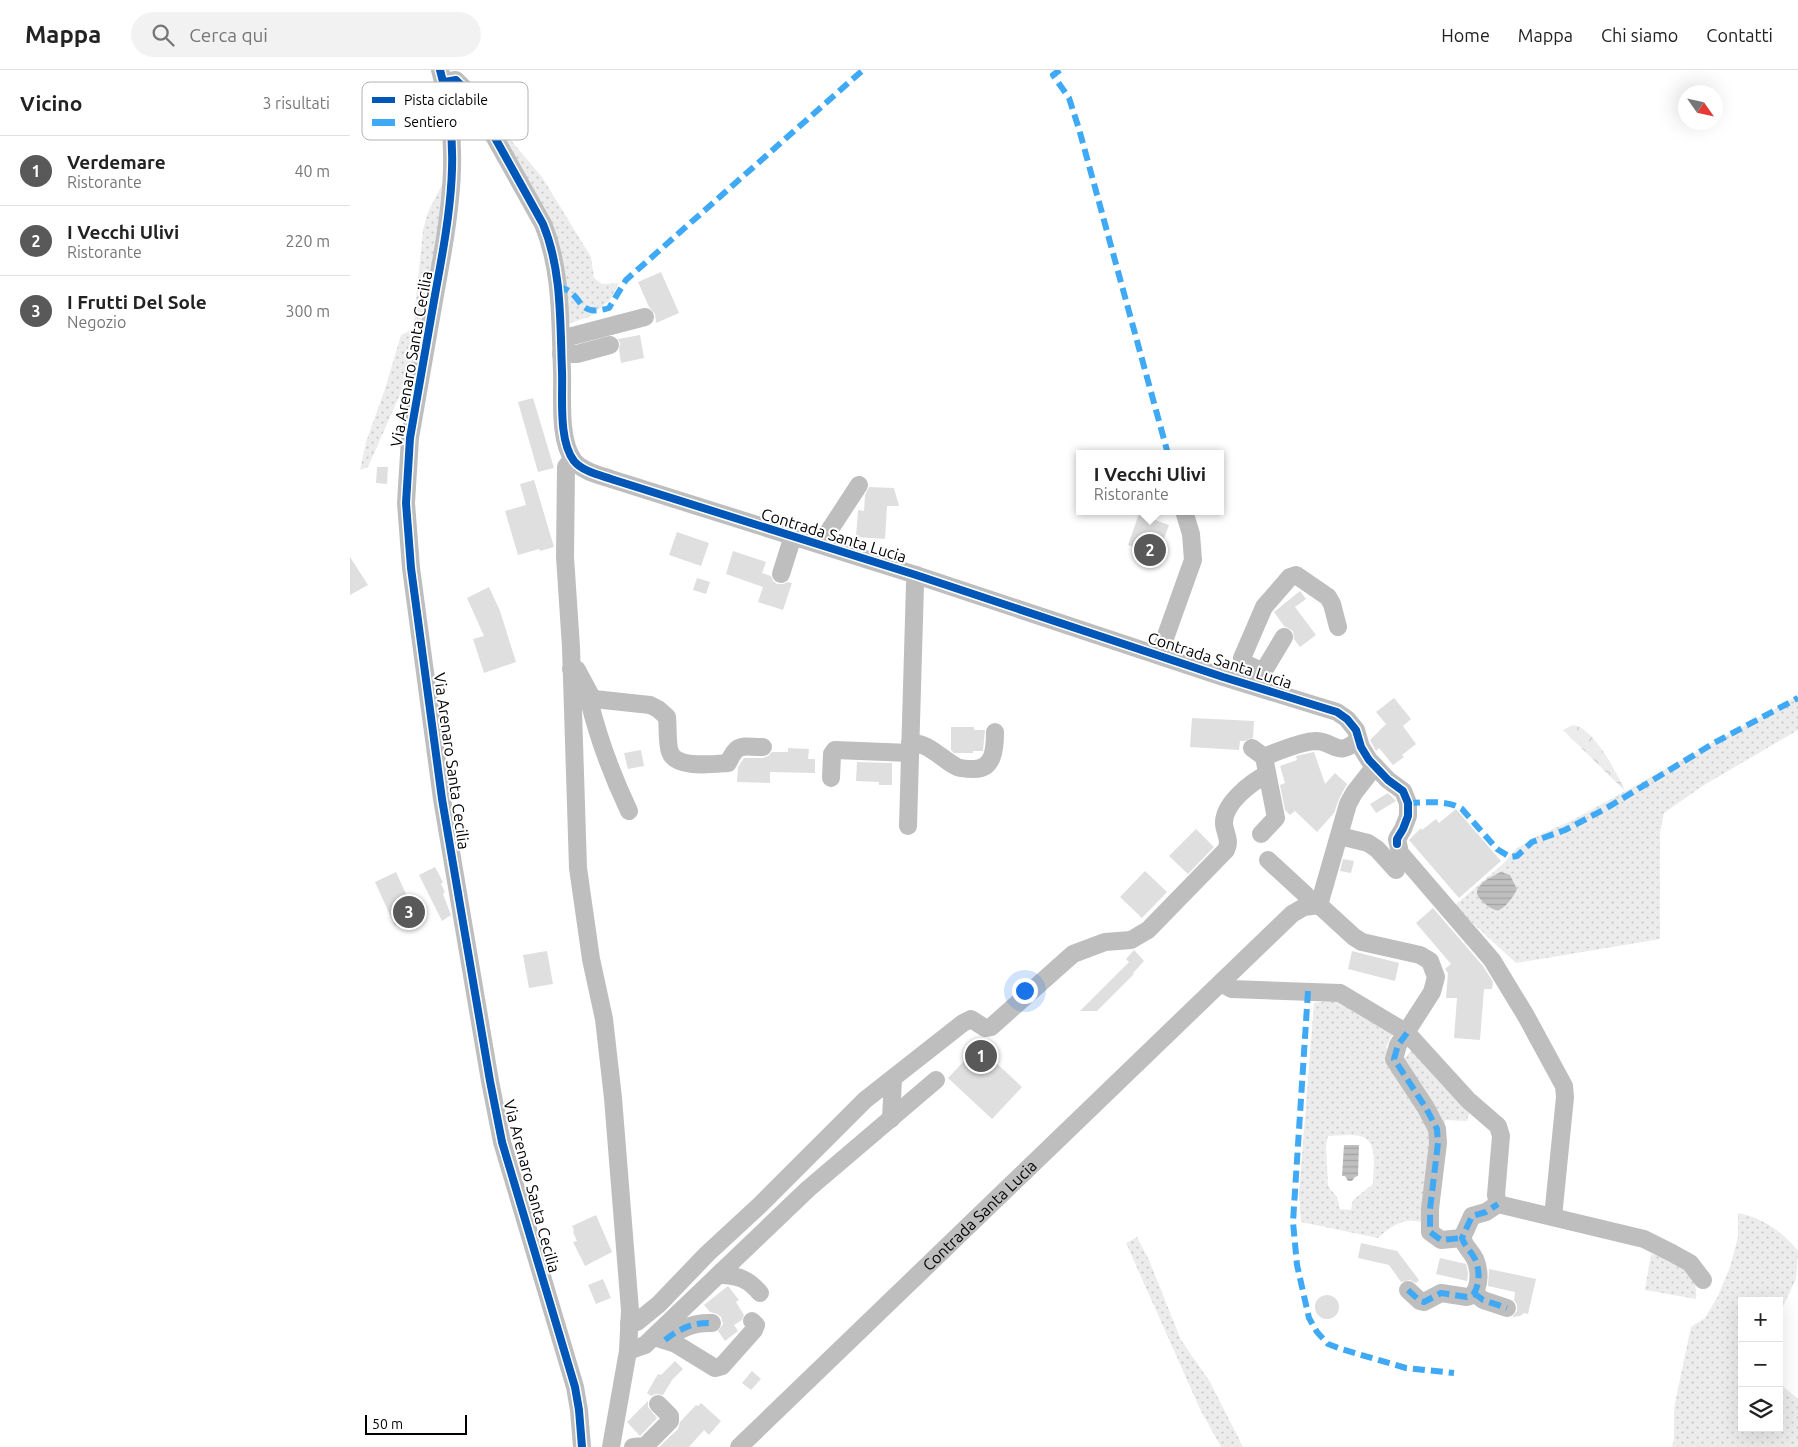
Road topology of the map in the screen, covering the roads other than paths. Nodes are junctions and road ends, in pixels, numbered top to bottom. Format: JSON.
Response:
{"nodes":[{"id":1,"x":442,"y":76,"type":"edge"},
{"id":2,"x":458,"y":82,"type":"edge"},
{"id":3,"x":453,"y":140,"type":"edge"},
{"id":4,"x":496,"y":140,"type":"edge"},
{"id":5,"x":645,"y":317,"type":"dead end"},
{"id":6,"x":610,"y":345,"type":"dead end"},
{"id":7,"x":561,"y":347,"type":"junction"},
{"id":8,"x":572,"y":459,"type":"junction"},
{"id":9,"x":859,"y":485,"type":"dead end"},
{"id":10,"x":1185,"y":515,"type":"edge"},
{"id":11,"x":793,"y":536,"type":"junction"},
{"id":12,"x":822,"y":545,"type":"junction"},
{"id":13,"x":781,"y":574,"type":"dead end"},
{"id":14,"x":916,"y":575,"type":"junction"},
{"id":15,"x":1338,"y":627,"type":"dead end"},
{"id":16,"x":1284,"y":637,"type":"dead end"},
{"id":17,"x":1159,"y":654,"type":"junction"},
{"id":18,"x":572,"y":669,"type":"junction"},
{"id":19,"x":1260,"y":680,"type":"junction"},
{"id":20,"x":590,"y":696,"type":"junction"},
{"id":21,"x":996,"y":732,"type":"dead end"},
{"id":22,"x":1358,"y":740,"type":"junction"},
{"id":23,"x":763,"y":747,"type":"dead end"},
{"id":24,"x":910,"y":748,"type":"junction"},
{"id":25,"x":1375,"y":766,"type":"junction"},
{"id":26,"x":1267,"y":774,"type":"junction"},
{"id":27,"x":831,"y":778,"type":"dead end"},
{"id":28,"x":629,"y":811,"type":"dead end"},
{"id":29,"x":908,"y":826,"type":"dead end"},
{"id":30,"x":1261,"y":834,"type":"dead end"},
{"id":31,"x":1340,"y":836,"type":"junction"},
{"id":32,"x":1268,"y":860,"type":"dead end"},
{"id":33,"x":1396,"y":870,"type":"dead end"},
{"id":34,"x":1314,"y":905,"type":"junction"},
{"id":35,"x":1221,"y":983,"type":"junction"},
{"id":36,"x":1407,"y":1032,"type":"junction"},
{"id":37,"x":893,"y":1078,"type":"junction"},
{"id":38,"x":936,"y":1080,"type":"dead end"},
{"id":39,"x":891,"y":1118,"type":"junction"},
{"id":40,"x":1498,"y":1204,"type":"junction"},
{"id":41,"x":1554,"y":1218,"type":"junction"},
{"id":42,"x":1462,"y":1238,"type":"junction"},
{"id":43,"x":721,"y":1272,"type":"junction"},
{"id":44,"x":1703,"y":1280,"type":"dead end"},
{"id":45,"x":1408,"y":1290,"type":"dead end"},
{"id":46,"x":760,"y":1293,"type":"dead end"},
{"id":47,"x":1474,"y":1293,"type":"junction"},
{"id":48,"x":1507,"y":1308,"type":"dead end"},
{"id":49,"x":752,"y":1321,"type":"dead end"},
{"id":50,"x":712,"y":1323,"type":"dead end"},
{"id":51,"x":629,"y":1324,"type":"junction"},
{"id":52,"x":659,"y":1339,"type":"junction"},
{"id":53,"x":628,"y":1351,"type":"junction"},
{"id":54,"x":658,"y":1404,"type":"dead end"},
{"id":55,"x":630,"y":1442,"type":"edge"},
{"id":56,"x":582,"y":1447,"type":"edge"},
{"id":57,"x":611,"y":1447,"type":"edge"},
{"id":58,"x":739,"y":1447,"type":"edge"}],
"edges":[{"from":1,"to":2,"type":"street"},
{"from":3,"to":56,"type":"street","name":"Via Arenaro Santa Cecilia"},
{"from":4,"to":7,"type":"street"},
{"from":5,"to":7,"type":"street"},
{"from":6,"to":7,"type":"street"},
{"from":7,"to":8,"type":"street"},
{"from":8,"to":11,"type":"street","name":"Contrada Santa Lucia"},
{"from":8,"to":18,"type":"street"},
{"from":9,"to":12,"type":"street"},
{"from":10,"to":17,"type":"street"},
{"from":11,"to":12,"type":"street","name":"Contrada Santa Lucia"},
{"from":11,"to":13,"type":"street"},
{"from":12,"to":14,"type":"street","name":"Contrada Santa Lucia"},
{"from":14,"to":17,"type":"street","name":"Contrada Santa Lucia"},
{"from":14,"to":24,"type":"street"},
{"from":15,"to":19,"type":"street"},
{"from":16,"to":19,"type":"street"},
{"from":17,"to":19,"type":"street","name":"Contrada Santa Lucia"},
{"from":18,"to":20,"type":"street"},
{"from":18,"to":51,"type":"street"},
{"from":19,"to":22,"type":"street","name":"Contrada Santa Lucia"},
{"from":20,"to":23,"type":"street"},
{"from":20,"to":28,"type":"street"},
{"from":21,"to":24,"type":"street"},
{"from":22,"to":25,"type":"street","name":"Contrada Santa Lucia"},
{"from":22,"to":26,"type":"street"},
{"from":24,"to":27,"type":"street"},
{"from":24,"to":29,"type":"street"},
{"from":25,"to":31,"type":"street"},
{"from":25,"to":41,"type":"street","name":"Contrada Santa Lucia"},
{"from":26,"to":30,"type":"street"},
{"from":26,"to":37,"type":"street"},
{"from":31,"to":33,"type":"street"},
{"from":31,"to":34,"type":"street"},
{"from":32,"to":34,"type":"street"},
{"from":34,"to":35,"type":"street","name":"Contrada Santa Lucia"},
{"from":34,"to":36,"type":"street"},
{"from":35,"to":36,"type":"street"},
{"from":35,"to":58,"type":"street","name":"Contrada Santa Lucia"},
{"from":36,"to":40,"type":"street"},
{"from":36,"to":42,"type":"street"},
{"from":37,"to":39,"type":"street"},
{"from":37,"to":51,"type":"street"},
{"from":38,"to":39,"type":"street"},
{"from":39,"to":43,"type":"street"},
{"from":40,"to":41,"type":"street"},
{"from":40,"to":42,"type":"street"},
{"from":41,"to":44,"type":"street"},
{"from":42,"to":47,"type":"street"},
{"from":43,"to":46,"type":"street"},
{"from":43,"to":52,"type":"street"},
{"from":45,"to":47,"type":"street"},
{"from":47,"to":48,"type":"street"},
{"from":49,"to":52,"type":"street"},
{"from":50,"to":52,"type":"street"},
{"from":51,"to":53,"type":"street"},
{"from":52,"to":53,"type":"street"},
{"from":53,"to":57,"type":"street"},
{"from":54,"to":55,"type":"street"}]}
